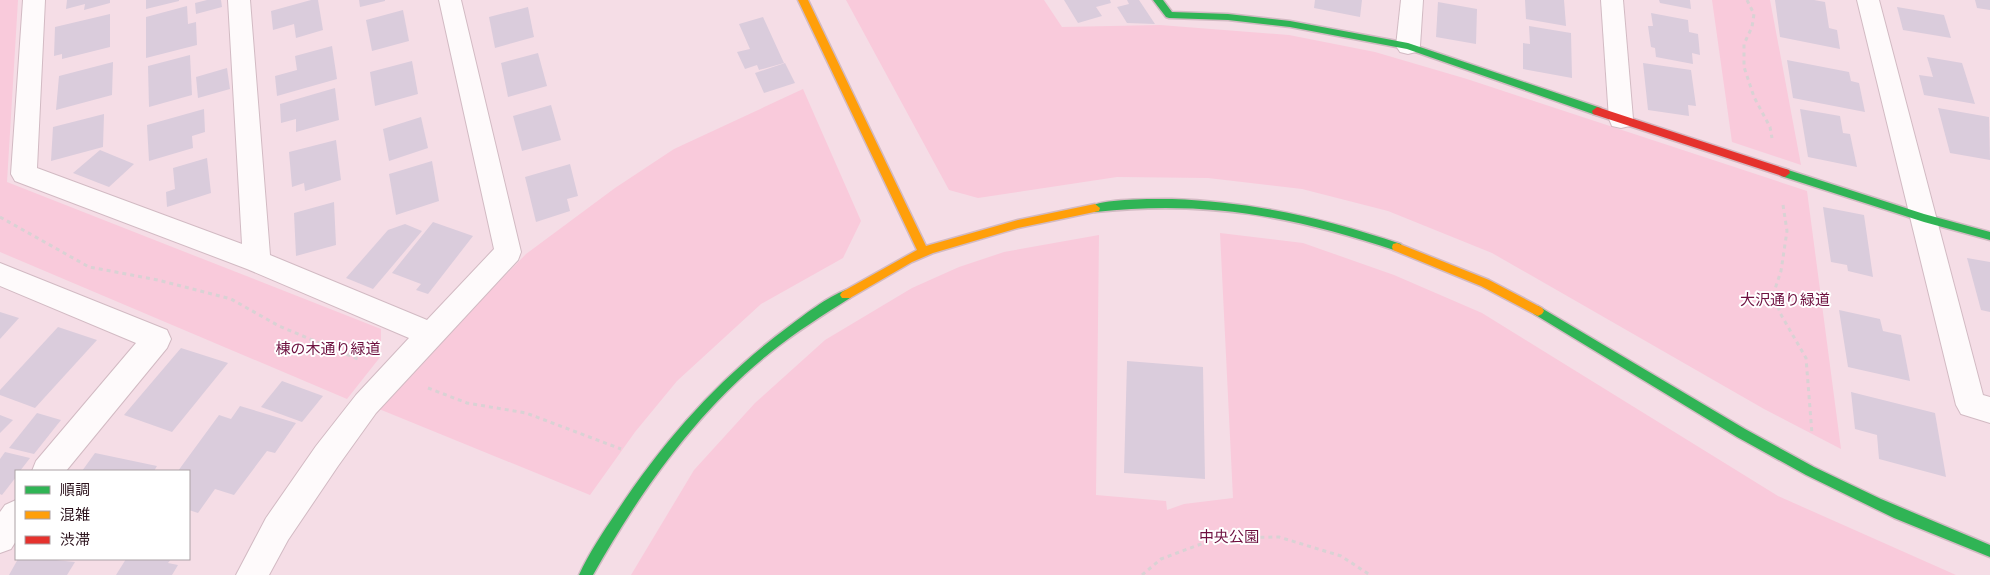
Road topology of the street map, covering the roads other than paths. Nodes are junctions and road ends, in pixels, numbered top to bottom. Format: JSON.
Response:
{"nodes":[{"id":1,"x":34,"y":0,"type":"edge"},
{"id":2,"x":239,"y":0,"type":"edge"},
{"id":3,"x":450,"y":0,"type":"edge"},
{"id":4,"x":803,"y":0,"type":"edge"},
{"id":5,"x":1158,"y":0,"type":"edge"},
{"id":6,"x":1412,"y":0,"type":"edge"},
{"id":7,"x":1612,"y":0,"type":"edge"},
{"id":8,"x":1868,"y":0,"type":"edge"},
{"id":9,"x":1408,"y":46,"type":"junction"},
{"id":10,"x":1621,"y":119,"type":"junction"},
{"id":11,"x":1924,"y":218,"type":"junction"},
{"id":12,"x":1990,"y":236,"type":"edge"},
{"id":13,"x":922,"y":252,"type":"junction"},
{"id":14,"x":257,"y":262,"type":"junction"},
{"id":15,"x":0,"y":274,"type":"edge"},
{"id":16,"x":430,"y":334,"type":"junction"},
{"id":17,"x":1990,"y":410,"type":"edge"},
{"id":18,"x":48,"y":470,"type":"edge"},
{"id":19,"x":15,"y":516,"type":"edge"},
{"id":20,"x":0,"y":538,"type":"edge"},
{"id":21,"x":1990,"y":551,"type":"edge"},
{"id":22,"x":252,"y":575,"type":"edge"},
{"id":23,"x":586,"y":575,"type":"edge"}],
"edges":[{"from":1,"to":14,"type":"street"},
{"from":2,"to":14,"type":"street"},
{"from":3,"to":16,"type":"street"},
{"from":4,"to":13,"type":"street"},
{"from":5,"to":9,"type":"street"},
{"from":6,"to":9,"type":"street"},
{"from":7,"to":10,"type":"street"},
{"from":8,"to":11,"type":"street"},
{"from":9,"to":10,"type":"street"},
{"from":10,"to":11,"type":"street"},
{"from":11,"to":12,"type":"street"},
{"from":11,"to":17,"type":"street"},
{"from":13,"to":21,"type":"street"},
{"from":13,"to":23,"type":"street"},
{"from":14,"to":16,"type":"street"},
{"from":15,"to":18,"type":"street"},
{"from":16,"to":22,"type":"street"},
{"from":19,"to":20,"type":"street"}]}
